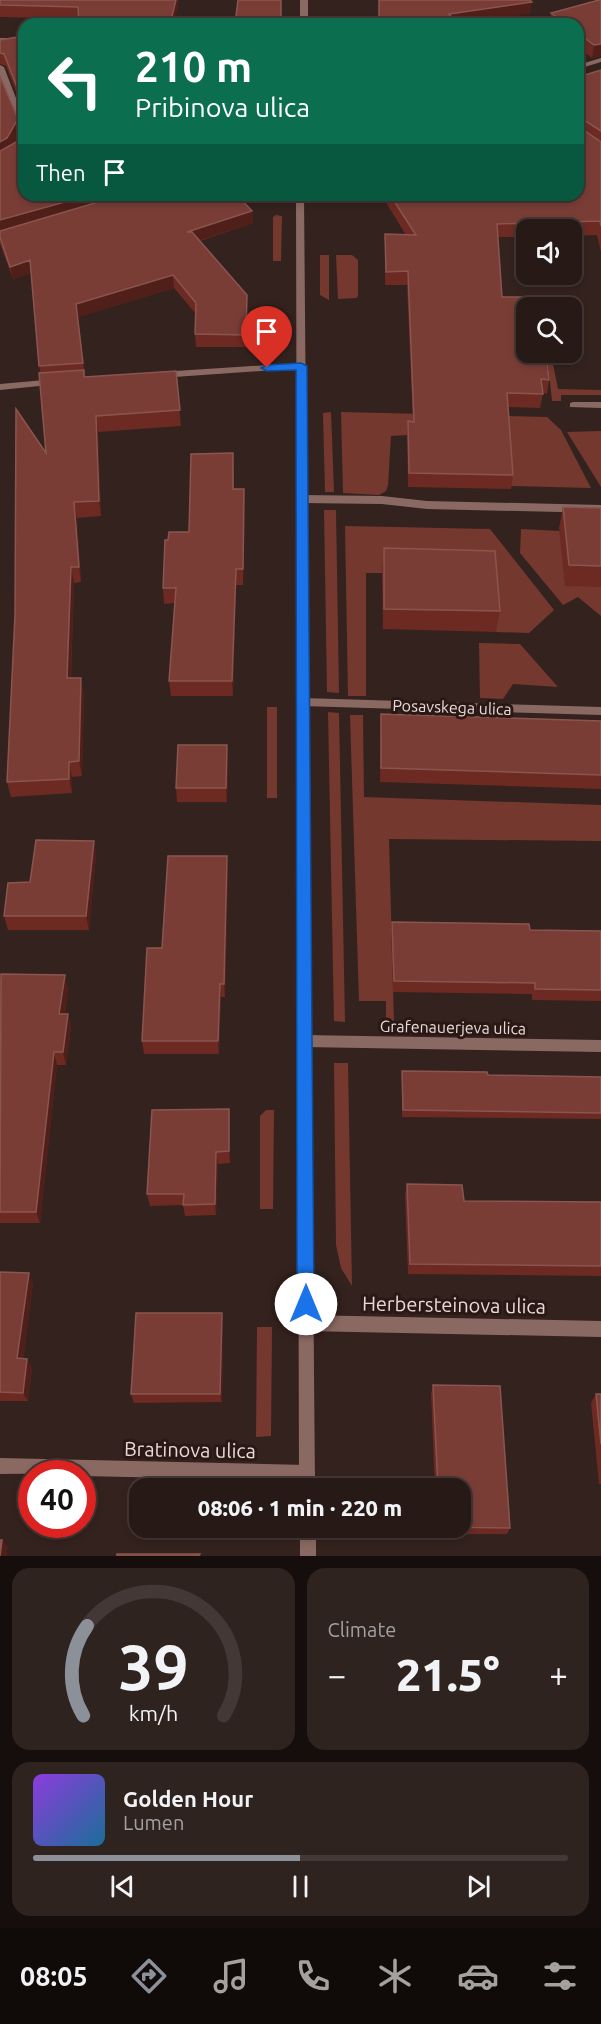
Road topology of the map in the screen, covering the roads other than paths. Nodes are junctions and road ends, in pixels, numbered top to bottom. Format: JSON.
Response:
{"nodes":[{"id":1,"x":304,"y":0,"type":"edge"},
{"id":2,"x":304,"y":18,"type":"edge"},
{"id":3,"x":0,"y":40,"type":"edge"},
{"id":4,"x":18,"y":40,"type":"edge"},
{"id":5,"x":601,"y":60,"type":"edge"},
{"id":6,"x":584,"y":66,"type":"edge"},
{"id":7,"x":0,"y":67,"type":"edge"},
{"id":8,"x":18,"y":114,"type":"edge"},
{"id":9,"x":300,"y":201,"type":"edge"},
{"id":10,"x":301,"y":366,"type":"junction"},
{"id":11,"x":151,"y":376,"type":"edge"},
{"id":12,"x":71,"y":381,"type":"edge"},
{"id":13,"x":0,"y":387,"type":"edge"},
{"id":14,"x":573,"y":405,"type":"dead end"},
{"id":15,"x":601,"y":405,"type":"edge"},
{"id":16,"x":302,"y":499,"type":"junction"},
{"id":17,"x":601,"y":509,"type":"edge"},
{"id":18,"x":302,"y":702,"type":"junction"},
{"id":19,"x":601,"y":711,"type":"edge"},
{"id":20,"x":303,"y":1041,"type":"junction"},
{"id":21,"x":601,"y":1046,"type":"edge"},
{"id":22,"x":305,"y":1323,"type":"junction"},
{"id":23,"x":601,"y":1329,"type":"edge"},
{"id":24,"x":0,"y":1466,"type":"edge"},
{"id":25,"x":246,"y":1478,"type":"edge"},
{"id":26,"x":307,"y":1478,"type":"edge"},
{"id":27,"x":308,"y":1538,"type":"edge"},
{"id":28,"x":308,"y":1556,"type":"edge"}],
"edges":[{"from":1,"to":2,"type":"street"},
{"from":3,"to":4,"type":"street"},
{"from":5,"to":6,"type":"street"},
{"from":7,"to":8,"type":"street"},
{"from":9,"to":10,"type":"street"},
{"from":10,"to":11,"type":"street"},
{"from":10,"to":16,"type":"street"},
{"from":12,"to":13,"type":"street"},
{"from":14,"to":15,"type":"street"},
{"from":16,"to":17,"type":"street"},
{"from":16,"to":18,"type":"street"},
{"from":18,"to":19,"type":"street","name":"Posavskega ulica"},
{"from":18,"to":20,"type":"street"},
{"from":20,"to":21,"type":"street","name":"Grafenauerjeva ulica"},
{"from":20,"to":22,"type":"street"},
{"from":22,"to":23,"type":"street","name":"Herbersteinova ulica"},
{"from":22,"to":26,"type":"street"},
{"from":24,"to":25,"type":"street","name":"Bratinova ulica"},
{"from":27,"to":28,"type":"street"}]}
